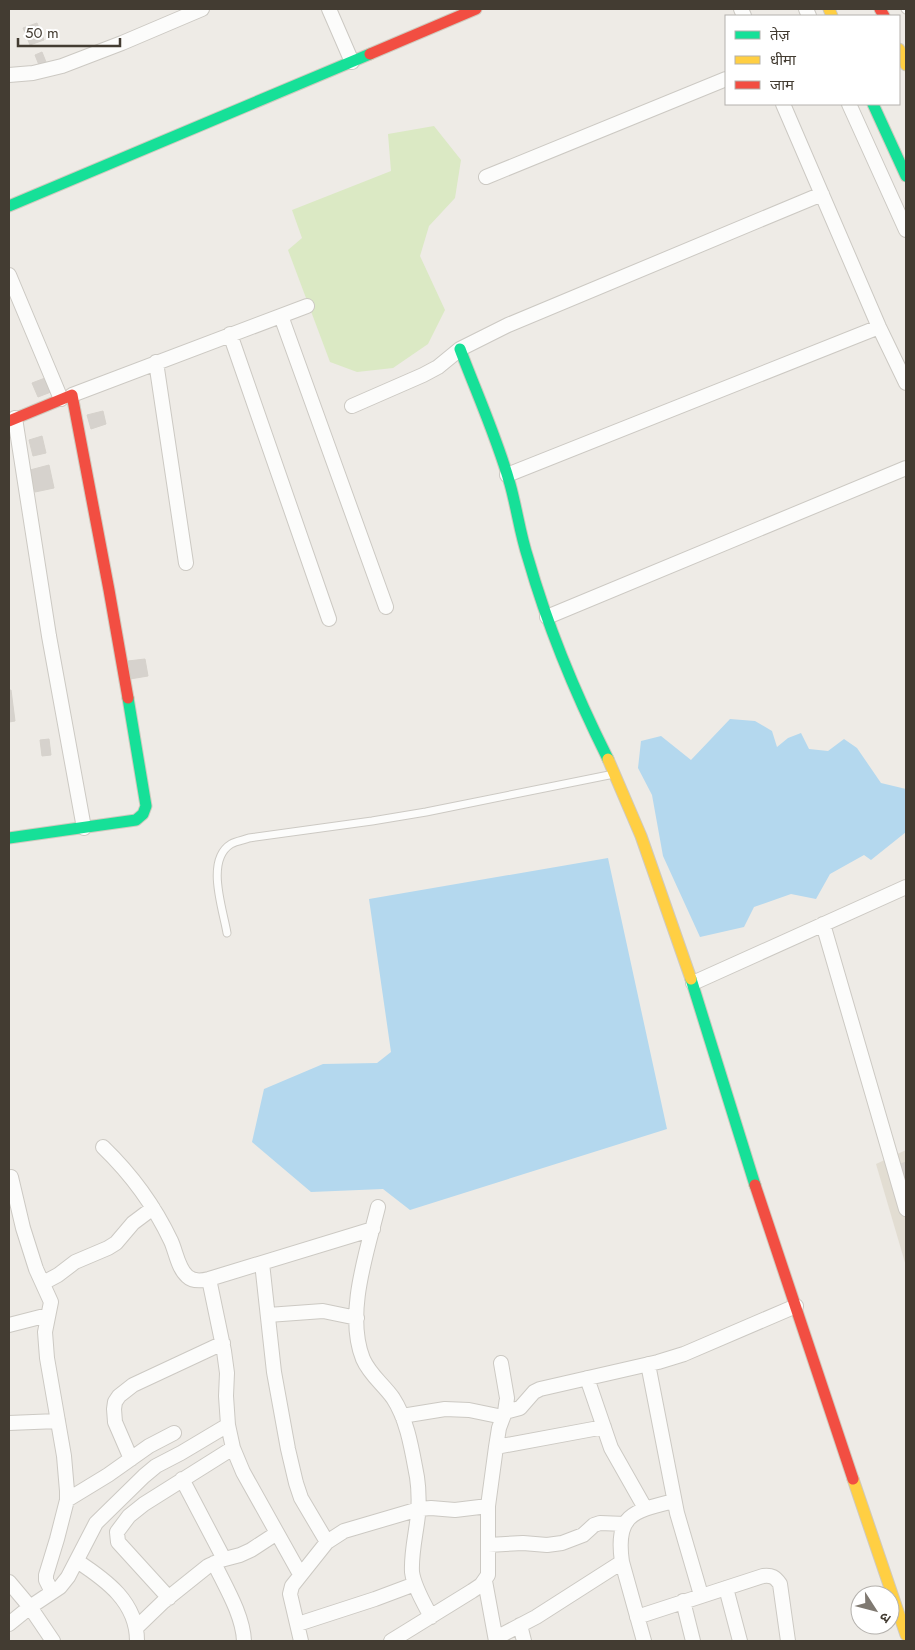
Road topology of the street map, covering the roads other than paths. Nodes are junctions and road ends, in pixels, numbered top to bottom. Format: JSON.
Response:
{"nodes":[{"id":1,"x":202,"y":9,"type":"edge"},
{"id":2,"x":329,"y":9,"type":"edge"},
{"id":3,"x":476,"y":9,"type":"edge"},
{"id":4,"x":449,"y":14,"type":"edge"},
{"id":5,"x":900,"y":51,"type":"edge"},
{"id":6,"x":352,"y":62,"type":"junction"},
{"id":7,"x":906,"y":65,"type":"edge"},
{"id":8,"x":9,"y":74,"type":"edge"},
{"id":9,"x":725,"y":80,"type":"edge"},
{"id":10,"x":783,"y":105,"type":"edge"},
{"id":11,"x":849,"y":105,"type":"edge"},
{"id":12,"x":873,"y":105,"type":"edge"},
{"id":13,"x":486,"y":176,"type":"dead end"},
{"id":14,"x":906,"y":176,"type":"edge"},
{"id":15,"x":822,"y":194,"type":"junction"},
{"id":16,"x":9,"y":206,"type":"edge"},
{"id":17,"x":906,"y":230,"type":"edge"},
{"id":18,"x":9,"y":275,"type":"edge"},
{"id":19,"x":307,"y":306,"type":"dead end"},
{"id":20,"x":281,"y":316,"type":"junction"},
{"id":21,"x":879,"y":327,"type":"junction"},
{"id":22,"x":230,"y":334,"type":"junction"},
{"id":23,"x":460,"y":349,"type":"junction"},
{"id":24,"x":156,"y":362,"type":"junction"},
{"id":25,"x":906,"y":383,"type":"edge"},
{"id":26,"x":66,"y":397,"type":"junction"},
{"id":27,"x":352,"y":406,"type":"dead end"},
{"id":28,"x":12,"y":420,"type":"edge"},
{"id":29,"x":906,"y":468,"type":"edge"},
{"id":30,"x":507,"y":475,"type":"junction"},
{"id":31,"x":186,"y":563,"type":"dead end"},
{"id":32,"x":386,"y":607,"type":"dead end"},
{"id":33,"x":547,"y":617,"type":"junction"},
{"id":34,"x":330,"y":618,"type":"dead end"},
{"id":35,"x":616,"y":774,"type":"junction"},
{"id":36,"x":84,"y":828,"type":"junction"},
{"id":37,"x":9,"y":838,"type":"edge"},
{"id":38,"x":906,"y":886,"type":"edge"},
{"id":39,"x":823,"y":924,"type":"junction"},
{"id":40,"x":228,"y":932,"type":"dead end"},
{"id":41,"x":693,"y":983,"type":"junction"},
{"id":42,"x":103,"y":1147,"type":"dead end"},
{"id":43,"x":11,"y":1177,"type":"dead end"},
{"id":44,"x":378,"y":1207,"type":"dead end"},
{"id":45,"x":153,"y":1208,"type":"junction"},
{"id":46,"x":906,"y":1209,"type":"edge"},
{"id":47,"x":373,"y":1229,"type":"junction"},
{"id":48,"x":262,"y":1263,"type":"junction"},
{"id":49,"x":209,"y":1279,"type":"junction"},
{"id":50,"x":43,"y":1283,"type":"junction"},
{"id":51,"x":796,"y":1306,"type":"junction"},
{"id":52,"x":48,"y":1315,"type":"junction"},
{"id":53,"x":268,"y":1315,"type":"junction"},
{"id":54,"x":357,"y":1318,"type":"junction"},
{"id":55,"x":9,"y":1325,"type":"edge"},
{"id":56,"x":223,"y":1343,"type":"junction"},
{"id":57,"x":501,"y":1363,"type":"dead end"},
{"id":58,"x":648,"y":1364,"type":"junction"},
{"id":59,"x":587,"y":1378,"type":"junction"},
{"id":60,"x":504,"y":1414,"type":"junction"},
{"id":61,"x":402,"y":1416,"type":"junction"},
{"id":62,"x":58,"y":1420,"type":"junction"},
{"id":63,"x":9,"y":1423,"type":"edge"},
{"id":64,"x":228,"y":1425,"type":"junction"},
{"id":65,"x":604,"y":1427,"type":"junction"},
{"id":66,"x":174,"y":1433,"type":"dead end"},
{"id":67,"x":496,"y":1446,"type":"junction"},
{"id":68,"x":233,"y":1448,"type":"junction"},
{"id":69,"x":131,"y":1459,"type":"junction"},
{"id":70,"x":182,"y":1480,"type":"junction"},
{"id":71,"x":67,"y":1500,"type":"junction"},
{"id":72,"x":674,"y":1501,"type":"junction"},
{"id":73,"x":488,"y":1506,"type":"junction"},
{"id":74,"x":644,"y":1508,"type":"junction"},
{"id":75,"x":418,"y":1509,"type":"junction"},
{"id":76,"x":625,"y":1524,"type":"junction"},
{"id":77,"x":277,"y":1533,"type":"junction"},
{"id":78,"x":327,"y":1542,"type":"junction"},
{"id":79,"x":488,"y":1545,"type":"junction"},
{"id":80,"x":77,"y":1560,"type":"junction"},
{"id":81,"x":219,"y":1561,"type":"junction"},
{"id":82,"x":622,"y":1562,"type":"junction"},
{"id":83,"x":300,"y":1574,"type":"junction"},
{"id":84,"x":485,"y":1581,"type":"junction"},
{"id":85,"x":9,"y":1582,"type":"edge"},
{"id":86,"x":415,"y":1584,"type":"junction"},
{"id":87,"x":726,"y":1588,"type":"junction"},
{"id":88,"x":52,"y":1592,"type":"junction"},
{"id":89,"x":701,"y":1595,"type":"junction"},
{"id":90,"x":169,"y":1598,"type":"junction"},
{"id":91,"x":683,"y":1602,"type":"junction"},
{"id":92,"x":30,"y":1607,"type":"junction"},
{"id":93,"x":430,"y":1617,"type":"junction"},
{"id":94,"x":637,"y":1617,"type":"junction"},
{"id":95,"x":9,"y":1624,"type":"edge"},
{"id":96,"x":298,"y":1624,"type":"junction"},
{"id":97,"x":520,"y":1625,"type":"junction"},
{"id":98,"x":137,"y":1635,"type":"edge"},
{"id":99,"x":906,"y":1635,"type":"edge"},
{"id":100,"x":496,"y":1640,"type":"edge"},
{"id":101,"x":53,"y":1641,"type":"edge"},
{"id":102,"x":244,"y":1641,"type":"edge"},
{"id":103,"x":301,"y":1641,"type":"edge"},
{"id":104,"x":391,"y":1641,"type":"edge"},
{"id":105,"x":524,"y":1641,"type":"edge"},
{"id":106,"x":644,"y":1641,"type":"edge"},
{"id":107,"x":693,"y":1641,"type":"edge"},
{"id":108,"x":740,"y":1641,"type":"edge"},
{"id":109,"x":788,"y":1641,"type":"edge"}],
"edges":[{"from":1,"to":8,"type":"street"},
{"from":2,"to":6,"type":"street"},
{"from":3,"to":4,"type":"street"},
{"from":4,"to":6,"type":"street"},
{"from":5,"to":7,"type":"street"},
{"from":6,"to":16,"type":"street"},
{"from":9,"to":13,"type":"street"},
{"from":10,"to":15,"type":"street"},
{"from":11,"to":17,"type":"street"},
{"from":12,"to":14,"type":"street"},
{"from":15,"to":21,"type":"street"},
{"from":15,"to":23,"type":"street"},
{"from":18,"to":26,"type":"street"},
{"from":19,"to":20,"type":"street"},
{"from":20,"to":22,"type":"street"},
{"from":20,"to":32,"type":"street"},
{"from":21,"to":25,"type":"street"},
{"from":21,"to":30,"type":"street"},
{"from":22,"to":24,"type":"street"},
{"from":22,"to":34,"type":"street"},
{"from":23,"to":27,"type":"street"},
{"from":23,"to":30,"type":"street"},
{"from":24,"to":26,"type":"street"},
{"from":24,"to":31,"type":"street"},
{"from":26,"to":28,"type":"street"},
{"from":26,"to":36,"type":"street"},
{"from":28,"to":36,"type":"street"},
{"from":29,"to":33,"type":"street"},
{"from":30,"to":33,"type":"street"},
{"from":33,"to":35,"type":"street"},
{"from":35,"to":40,"type":"lane"},
{"from":35,"to":41,"type":"street"},
{"from":36,"to":37,"type":"street"},
{"from":38,"to":39,"type":"street"},
{"from":39,"to":41,"type":"street"},
{"from":39,"to":46,"type":"street"},
{"from":41,"to":51,"type":"street"},
{"from":42,"to":45,"type":"street"},
{"from":43,"to":50,"type":"street"},
{"from":44,"to":47,"type":"street"},
{"from":45,"to":49,"type":"street"},
{"from":45,"to":50,"type":"street"},
{"from":47,"to":48,"type":"street"},
{"from":47,"to":54,"type":"street"},
{"from":48,"to":49,"type":"street"},
{"from":48,"to":53,"type":"street"},
{"from":49,"to":56,"type":"street"},
{"from":50,"to":52,"type":"street"},
{"from":51,"to":58,"type":"street"},
{"from":51,"to":99,"type":"street"},
{"from":52,"to":55,"type":"street"},
{"from":52,"to":62,"type":"street"},
{"from":53,"to":54,"type":"street"},
{"from":53,"to":78,"type":"street"},
{"from":54,"to":61,"type":"street"},
{"from":56,"to":64,"type":"street"},
{"from":56,"to":69,"type":"street"},
{"from":57,"to":60,"type":"street"},
{"from":58,"to":59,"type":"street"},
{"from":58,"to":72,"type":"street"},
{"from":59,"to":60,"type":"street"},
{"from":59,"to":65,"type":"street"},
{"from":60,"to":61,"type":"street"},
{"from":60,"to":67,"type":"street"},
{"from":61,"to":75,"type":"street"},
{"from":62,"to":63,"type":"street"},
{"from":62,"to":71,"type":"street"},
{"from":64,"to":68,"type":"street"},
{"from":64,"to":80,"type":"street"},
{"from":65,"to":67,"type":"street"},
{"from":65,"to":74,"type":"street"},
{"from":66,"to":69,"type":"street"},
{"from":67,"to":73,"type":"street"},
{"from":68,"to":70,"type":"street"},
{"from":68,"to":77,"type":"street"},
{"from":69,"to":71,"type":"street"},
{"from":70,"to":81,"type":"street"},
{"from":70,"to":90,"type":"street"},
{"from":71,"to":88,"type":"street"},
{"from":72,"to":74,"type":"street"},
{"from":72,"to":89,"type":"street"},
{"from":73,"to":75,"type":"street"},
{"from":73,"to":79,"type":"street"},
{"from":74,"to":76,"type":"street"},
{"from":75,"to":78,"type":"street"},
{"from":75,"to":86,"type":"street"},
{"from":76,"to":79,"type":"street"},
{"from":76,"to":82,"type":"street"},
{"from":77,"to":81,"type":"street"},
{"from":77,"to":83,"type":"street"},
{"from":78,"to":83,"type":"street"},
{"from":79,"to":84,"type":"street"},
{"from":80,"to":88,"type":"street"},
{"from":80,"to":98,"type":"street"},
{"from":81,"to":90,"type":"street"},
{"from":81,"to":102,"type":"street"},
{"from":82,"to":94,"type":"street"},
{"from":82,"to":97,"type":"street"},
{"from":83,"to":96,"type":"street"},
{"from":84,"to":93,"type":"street"},
{"from":84,"to":100,"type":"street"},
{"from":85,"to":92,"type":"street"},
{"from":86,"to":93,"type":"street"},
{"from":86,"to":96,"type":"street"},
{"from":87,"to":89,"type":"street"},
{"from":87,"to":108,"type":"street"},
{"from":87,"to":109,"type":"street"},
{"from":88,"to":92,"type":"street"},
{"from":89,"to":91,"type":"street"},
{"from":90,"to":98,"type":"street"},
{"from":91,"to":94,"type":"street"},
{"from":91,"to":107,"type":"street"},
{"from":92,"to":95,"type":"street"},
{"from":92,"to":101,"type":"street"},
{"from":93,"to":104,"type":"street"},
{"from":94,"to":106,"type":"street"},
{"from":96,"to":103,"type":"street"},
{"from":97,"to":100,"type":"street"},
{"from":97,"to":105,"type":"street"}]}
